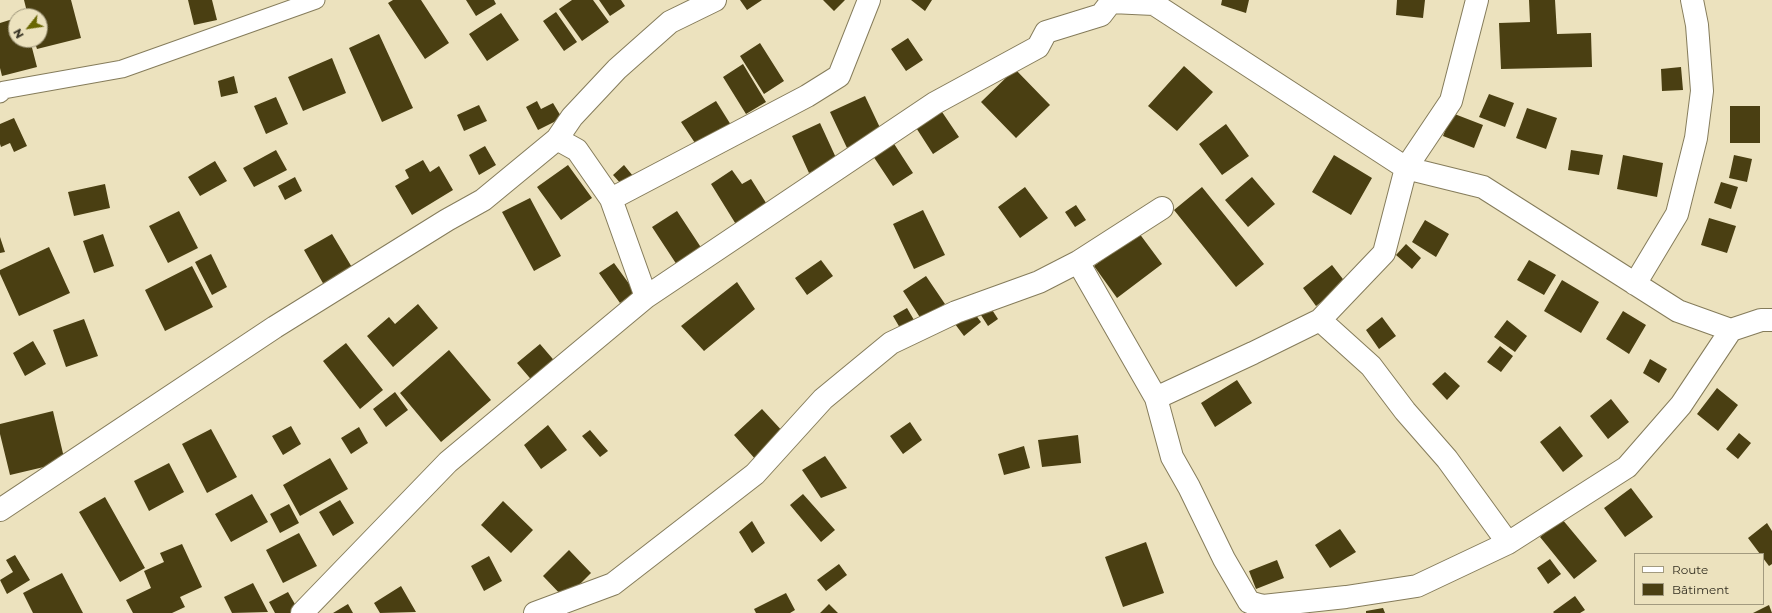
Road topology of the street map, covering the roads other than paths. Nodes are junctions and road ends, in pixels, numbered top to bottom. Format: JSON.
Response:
{"nodes":[{"id":1,"x":316,"y":0,"type":"edge"},
{"id":2,"x":715,"y":0,"type":"edge"},
{"id":3,"x":869,"y":0,"type":"edge"},
{"id":4,"x":1477,"y":0,"type":"edge"},
{"id":5,"x":1692,"y":0,"type":"edge"},
{"id":6,"x":1154,"y":2,"type":"edge"},
{"id":7,"x":0,"y":94,"type":"edge"},
{"id":8,"x":557,"y":139,"type":"junction"},
{"id":9,"x":1406,"y":168,"type":"junction"},
{"id":10,"x":611,"y":199,"type":"junction"},
{"id":11,"x":1162,"y":208,"type":"dead end"},
{"id":12,"x":1078,"y":262,"type":"junction"},
{"id":13,"x":1636,"y":284,"type":"junction"},
{"id":14,"x":646,"y":298,"type":"junction"},
{"id":15,"x":1320,"y":320,"type":"junction"},
{"id":16,"x":1772,"y":320,"type":"edge"},
{"id":17,"x":1731,"y":330,"type":"junction"},
{"id":18,"x":1156,"y":398,"type":"junction"},
{"id":19,"x":0,"y":510,"type":"edge"},
{"id":20,"x":1508,"y":543,"type":"junction"},
{"id":21,"x":1348,"y":605,"type":"edge"},
{"id":22,"x":302,"y":613,"type":"edge"},
{"id":23,"x":534,"y":613,"type":"edge"}],
"edges":[{"from":1,"to":7,"type":"lane"},
{"from":2,"to":8,"type":"street"},
{"from":3,"to":10,"type":"street"},
{"from":4,"to":9,"type":"street"},
{"from":5,"to":13,"type":"street"},
{"from":6,"to":9,"type":"street"},
{"from":6,"to":14,"type":"street"},
{"from":8,"to":10,"type":"street"},
{"from":8,"to":19,"type":"street"},
{"from":9,"to":13,"type":"street"},
{"from":9,"to":15,"type":"street"},
{"from":10,"to":14,"type":"street"},
{"from":11,"to":12,"type":"street"},
{"from":12,"to":18,"type":"street"},
{"from":12,"to":23,"type":"street"},
{"from":13,"to":17,"type":"street"},
{"from":14,"to":22,"type":"street"},
{"from":15,"to":18,"type":"street"},
{"from":15,"to":20,"type":"street"},
{"from":16,"to":17,"type":"street"},
{"from":17,"to":20,"type":"street"},
{"from":18,"to":21,"type":"street"},
{"from":20,"to":21,"type":"street"}]}
